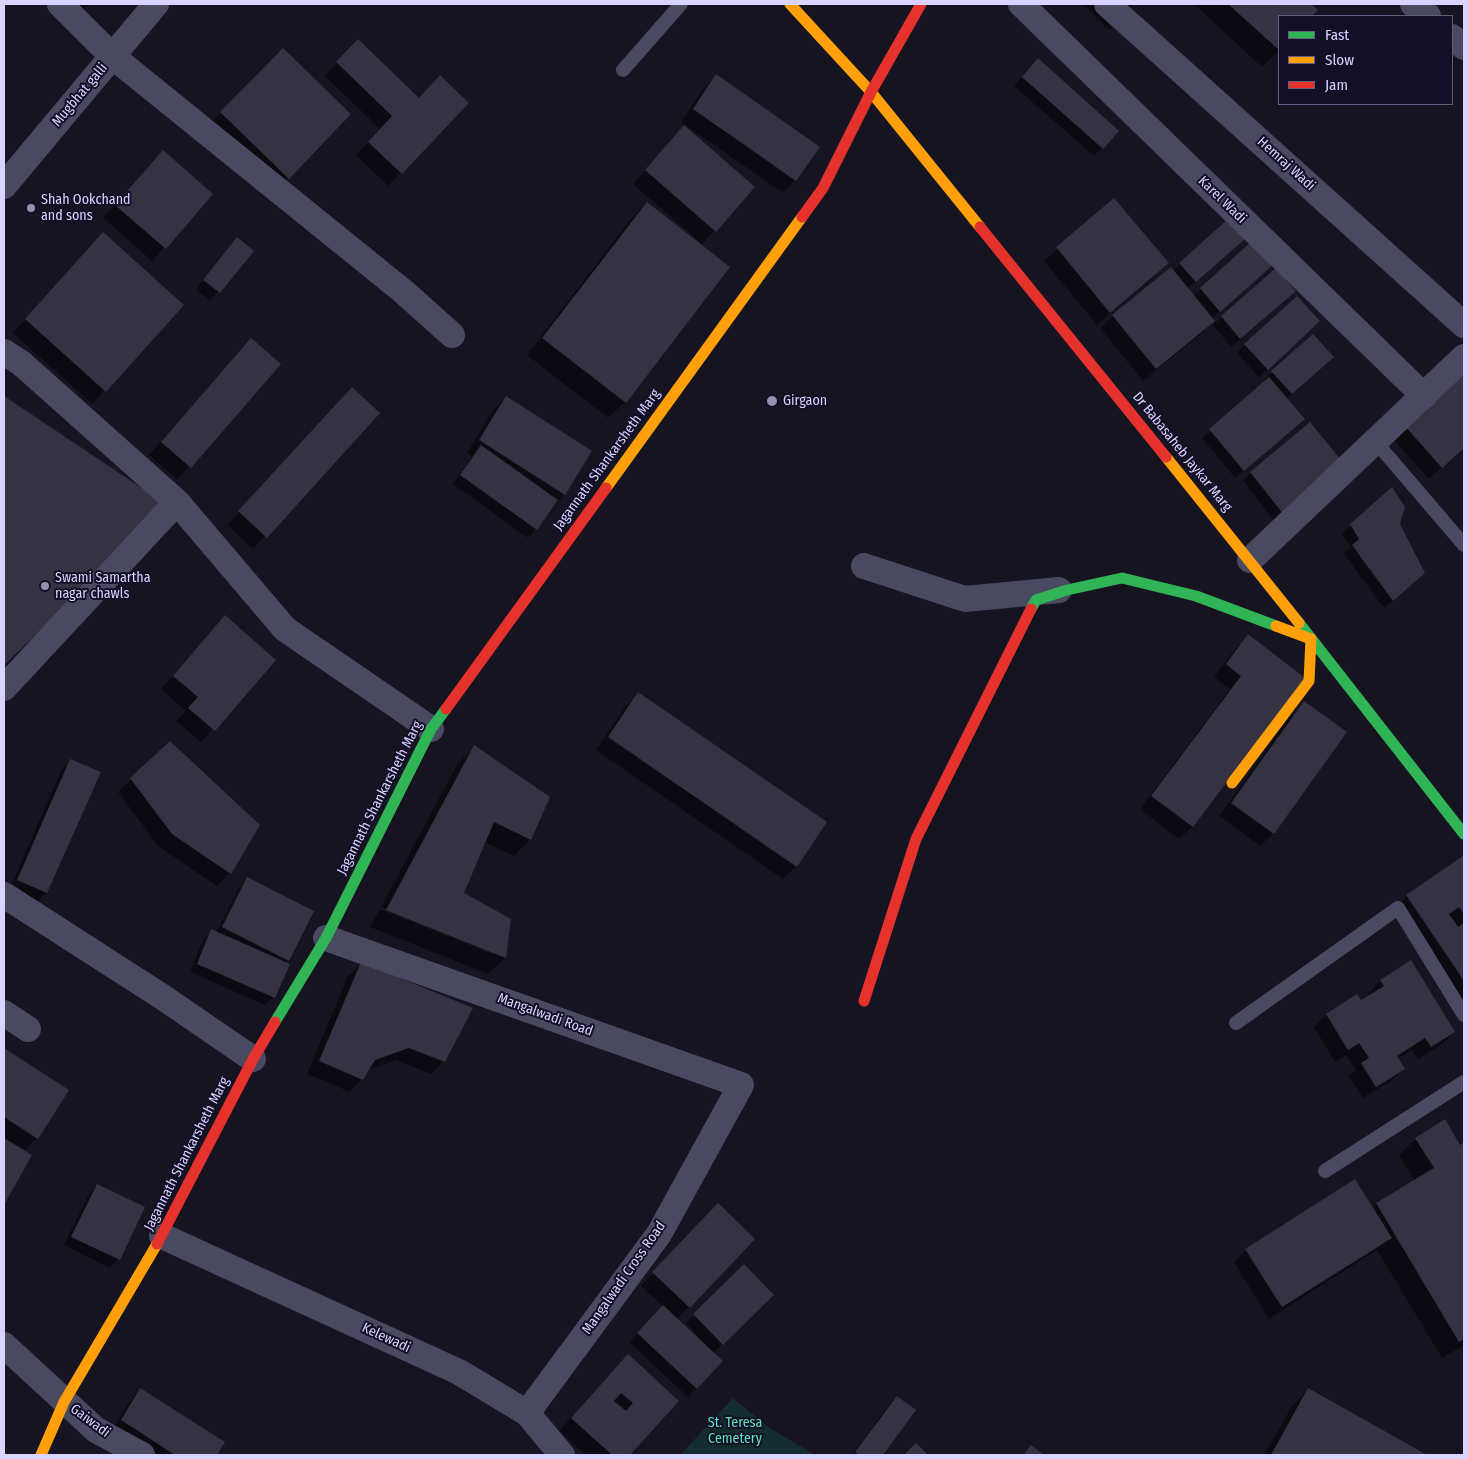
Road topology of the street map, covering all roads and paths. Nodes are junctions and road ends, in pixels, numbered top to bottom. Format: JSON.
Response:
{"nodes":[{"id":1,"x":60,"y":4,"type":"edge"},
{"id":2,"x":156,"y":4,"type":"edge"},
{"id":3,"x":681,"y":4,"type":"edge"},
{"id":4,"x":790,"y":4,"type":"edge"},
{"id":5,"x":921,"y":4,"type":"edge"},
{"id":6,"x":1021,"y":4,"type":"edge"},
{"id":7,"x":1107,"y":4,"type":"edge"},
{"id":8,"x":1413,"y":4,"type":"edge"},
{"id":9,"x":1427,"y":15,"type":"edge"},
{"id":10,"x":1453,"y":38,"type":"edge"},
{"id":11,"x":1464,"y":47,"type":"edge"},
{"id":12,"x":112,"y":56,"type":"junction"},
{"id":13,"x":623,"y":70,"type":"dead end"},
{"id":14,"x":871,"y":92,"type":"junction"},
{"id":15,"x":4,"y":186,"type":"edge"},
{"id":16,"x":1464,"y":325,"type":"edge"},
{"id":17,"x":452,"y":335,"type":"dead end"},
{"id":18,"x":4,"y":352,"type":"edge"},
{"id":19,"x":1464,"y":357,"type":"edge"},
{"id":20,"x":1424,"y":396,"type":"junction"},
{"id":21,"x":1375,"y":441,"type":"junction"},
{"id":22,"x":177,"y":502,"type":"junction"},
{"id":23,"x":1464,"y":545,"type":"edge"},
{"id":24,"x":1250,"y":560,"type":"junction"},
{"id":25,"x":864,"y":566,"type":"dead end"},
{"id":26,"x":1067,"y":590,"type":"junction"},
{"id":27,"x":1312,"y":639,"type":"junction"},
{"id":28,"x":4,"y":688,"type":"edge"},
{"id":29,"x":431,"y":730,"type":"junction"},
{"id":30,"x":1232,"y":783,"type":"dead end"},
{"id":31,"x":1464,"y":834,"type":"edge"},
{"id":32,"x":4,"y":895,"type":"edge"},
{"id":33,"x":337,"y":941,"type":"junction"},
{"id":34,"x":864,"y":1001,"type":"dead end"},
{"id":35,"x":4,"y":1013,"type":"edge"},
{"id":36,"x":1464,"y":1015,"type":"edge"},
{"id":37,"x":1236,"y":1023,"type":"dead end"},
{"id":38,"x":28,"y":1029,"type":"dead end"},
{"id":39,"x":253,"y":1059,"type":"junction"},
{"id":40,"x":1464,"y":1082,"type":"edge"},
{"id":41,"x":741,"y":1085,"type":"joint"},
{"id":42,"x":1325,"y":1171,"type":"dead end"},
{"id":43,"x":162,"y":1236,"type":"junction"},
{"id":44,"x":4,"y":1345,"type":"edge"},
{"id":45,"x":64,"y":1402,"type":"junction"},
{"id":46,"x":527,"y":1413,"type":"junction"},
{"id":47,"x":41,"y":1455,"type":"edge"},
{"id":48,"x":142,"y":1455,"type":"edge"},
{"id":49,"x":562,"y":1455,"type":"edge"}],
"edges":[{"from":1,"to":12,"type":"street"},
{"from":2,"to":12,"type":"street","name":"Mugbhat galli"},
{"from":3,"to":13,"type":"lane"},
{"from":4,"to":14,"type":"street","name":"Dr Babasaheb Jaykar Marg"},
{"from":5,"to":14,"type":"street","name":"Jagannath Shankarsheth Marg"},
{"from":6,"to":20,"type":"street","name":"Karel Wadi"},
{"from":7,"to":16,"type":"street","name":"Hemraj Wadi"},
{"from":8,"to":9,"type":"street"},
{"from":10,"to":11,"type":"street"},
{"from":12,"to":15,"type":"street","name":"Mugbhat galli"},
{"from":12,"to":17,"type":"street"},
{"from":14,"to":24,"type":"street","name":"Dr Babasaheb Jaykar Marg"},
{"from":14,"to":29,"type":"street","name":"Jagannath Shankarsheth Marg"},
{"from":18,"to":22,"type":"street"},
{"from":19,"to":20,"type":"street"},
{"from":20,"to":21,"type":"street"},
{"from":21,"to":23,"type":"lane"},
{"from":21,"to":24,"type":"street"},
{"from":22,"to":28,"type":"street"},
{"from":22,"to":29,"type":"street"},
{"from":24,"to":27,"type":"street","name":"Dr Babasaheb Jaykar Marg"},
{"from":25,"to":26,"type":"street"},
{"from":26,"to":27,"type":"street"},
{"from":26,"to":34,"type":"street"},
{"from":27,"to":30,"type":"street"},
{"from":27,"to":31,"type":"street","name":"Dr Babasaheb Jaykar Marg"},
{"from":29,"to":33,"type":"street","name":"Jagannath Shankarsheth Marg"},
{"from":32,"to":39,"type":"street"},
{"from":33,"to":39,"type":"street","name":"Jagannath Shankarsheth Marg"},
{"from":33,"to":41,"type":"street","name":"Mangalwadi Road"},
{"from":35,"to":38,"type":"street"},
{"from":36,"to":37,"type":"lane"},
{"from":39,"to":43,"type":"street","name":"Jagannath Shankarsheth Marg"},
{"from":40,"to":42,"type":"lane"},
{"from":41,"to":46,"type":"street","name":"Mangalwadi Cross Road"},
{"from":43,"to":45,"type":"street","name":"Jagannath Shankarsheth Marg"},
{"from":43,"to":46,"type":"street","name":"Kelewadi"},
{"from":44,"to":45,"type":"street","name":"Gaiwadi"},
{"from":45,"to":47,"type":"street","name":"Jagannath Shankarsheth Marg"},
{"from":45,"to":48,"type":"street","name":"Gaiwadi"},
{"from":46,"to":49,"type":"street","name":"Kelewadi"}]}
